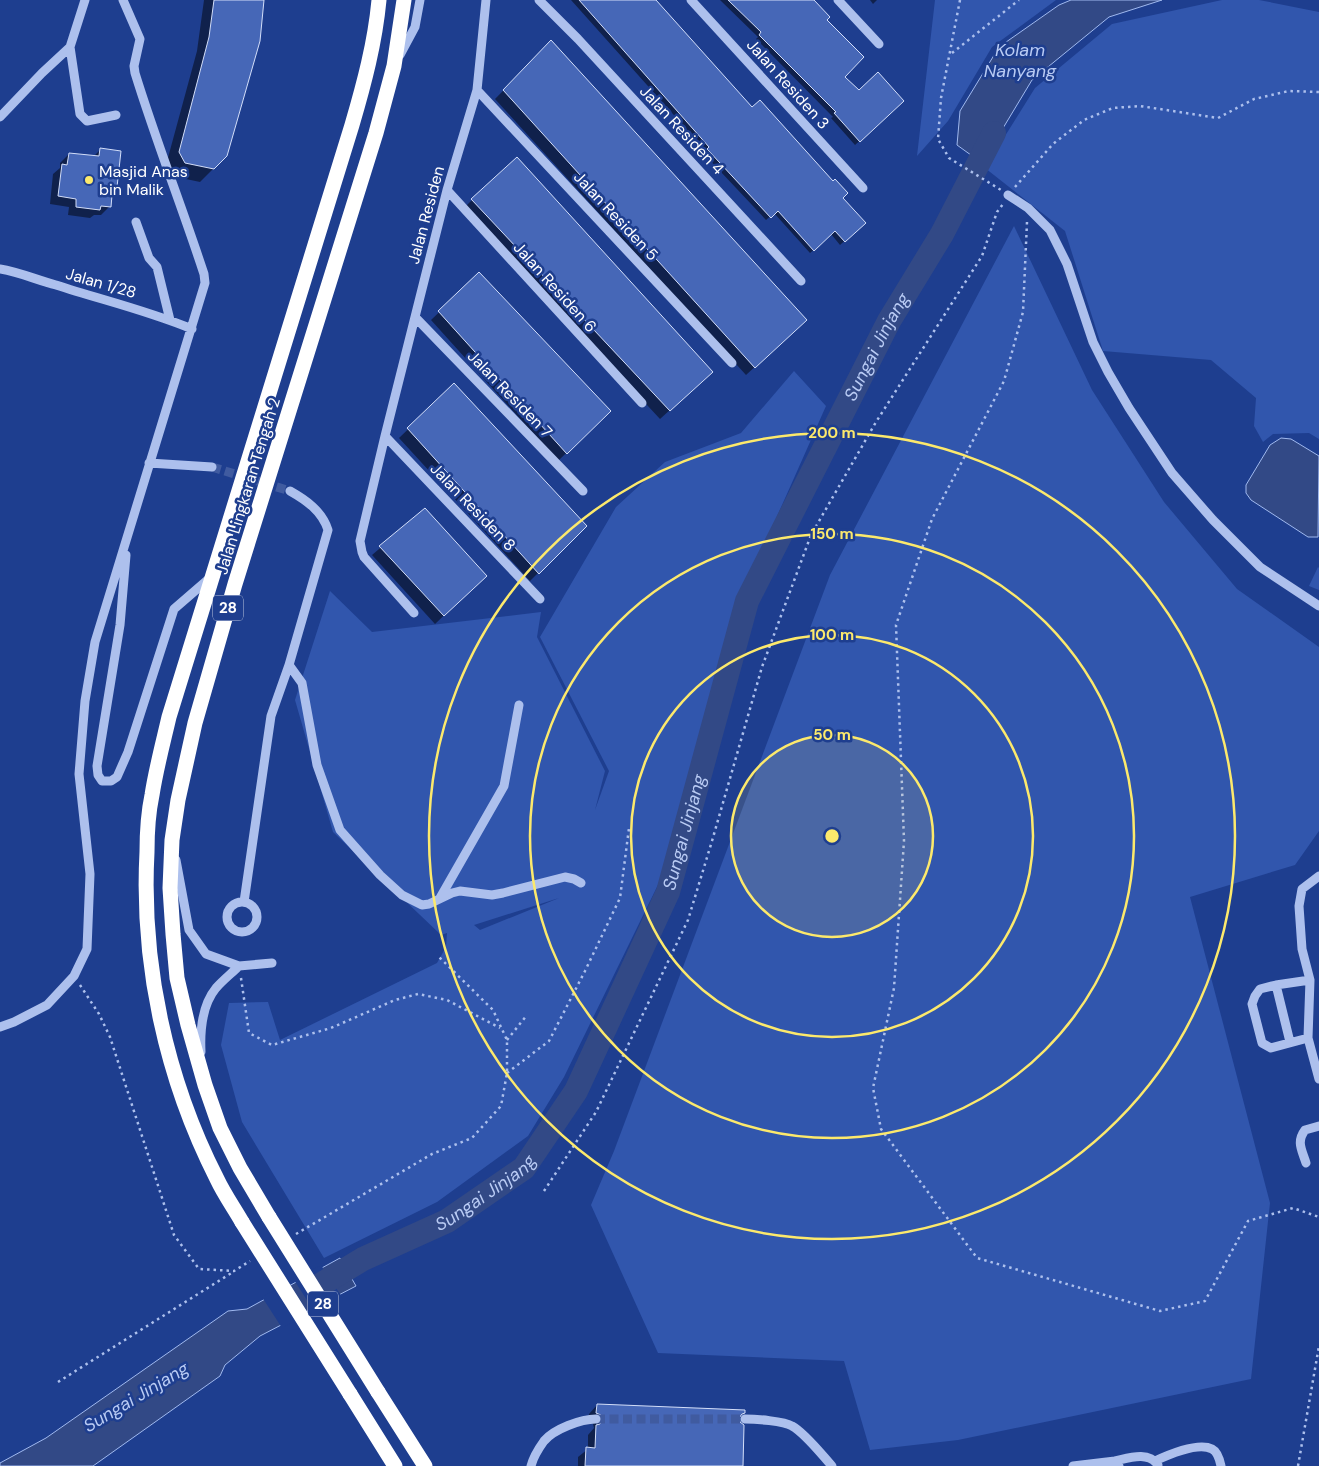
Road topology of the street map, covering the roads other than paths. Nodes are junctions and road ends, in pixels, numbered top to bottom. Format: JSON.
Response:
{"nodes":[{"id":1,"x":86,"y":0,"type":"edge"},
{"id":2,"x":123,"y":0,"type":"edge"},
{"id":3,"x":379,"y":0,"type":"edge"},
{"id":4,"x":404,"y":0,"type":"edge"},
{"id":5,"x":420,"y":0,"type":"edge"},
{"id":6,"x":486,"y":0,"type":"edge"},
{"id":7,"x":539,"y":0,"type":"edge"},
{"id":8,"x":691,"y":0,"type":"edge"},
{"id":9,"x":838,"y":0,"type":"edge"},
{"id":10,"x":879,"y":44,"type":"dead end"},
{"id":11,"x":70,"y":47,"type":"junction"},
{"id":12,"x":394,"y":66,"type":"junction"},
{"id":13,"x":477,"y":90,"type":"junction"},
{"id":14,"x":116,"y":115,"type":"dead end"},
{"id":15,"x":0,"y":117,"type":"edge"},
{"id":16,"x":863,"y":188,"type":"dead end"},
{"id":17,"x":447,"y":190,"type":"junction"},
{"id":18,"x":1008,"y":195,"type":"road end"},
{"id":19,"x":136,"y":222,"type":"dead end"},
{"id":20,"x":0,"y":269,"type":"edge"},
{"id":21,"x":800,"y":281,"type":"dead end"},
{"id":22,"x":415,"y":317,"type":"junction"},
{"id":23,"x":170,"y":320,"type":"junction"},
{"id":24,"x":192,"y":329,"type":"junction"},
{"id":25,"x":732,"y":363,"type":"dead end"},
{"id":26,"x":642,"y":403,"type":"dead end"},
{"id":27,"x":385,"y":436,"type":"junction"},
{"id":28,"x":149,"y":463,"type":"junction"},
{"id":29,"x":212,"y":467,"type":"tunnel mouth"},
{"id":30,"x":290,"y":491,"type":"tunnel mouth"},
{"id":31,"x":583,"y":491,"type":"dead end"},
{"id":32,"x":128,"y":537,"type":"junction"},
{"id":33,"x":212,"y":575,"type":"junction"},
{"id":34,"x":540,"y":599,"type":"dead end"},
{"id":35,"x":1319,"y":606,"type":"edge"},
{"id":36,"x":414,"y":613,"type":"dead end"},
{"id":37,"x":290,"y":665,"type":"junction"},
{"id":38,"x":519,"y":705,"type":"dead end"},
{"id":39,"x":172,"y":840,"type":"junction"},
{"id":40,"x":1319,"y":876,"type":"edge"},
{"id":41,"x":582,"y":882,"type":"dead end"},
{"id":42,"x":439,"y":899,"type":"junction"},
{"id":43,"x":244,"y":902,"type":"dead end"},
{"id":44,"x":272,"y":963,"type":"dead end"},
{"id":45,"x":239,"y":966,"type":"junction"},
{"id":46,"x":1310,"y":980,"type":"junction"},
{"id":47,"x":1276,"y":985,"type":"junction"},
{"id":48,"x":0,"y":1027,"type":"edge"},
{"id":49,"x":1308,"y":1038,"type":"junction"},
{"id":50,"x":1290,"y":1042,"type":"junction"},
{"id":51,"x":201,"y":1070,"type":"junction"},
{"id":52,"x":1319,"y":1079,"type":"edge"},
{"id":53,"x":1319,"y":1126,"type":"edge"},
{"id":54,"x":1306,"y":1163,"type":"dead end"},
{"id":55,"x":596,"y":1419,"type":"tunnel mouth"},
{"id":56,"x":745,"y":1419,"type":"tunnel mouth"},
{"id":57,"x":1117,"y":1464,"type":"edge"},
{"id":58,"x":1157,"y":1464,"type":"edge"},
{"id":59,"x":395,"y":1466,"type":"edge"},
{"id":60,"x":425,"y":1466,"type":"edge"},
{"id":61,"x":531,"y":1466,"type":"edge"},
{"id":62,"x":832,"y":1466,"type":"edge"},
{"id":63,"x":1072,"y":1466,"type":"edge"},
{"id":64,"x":1222,"y":1466,"type":"edge"}],
"edges":[{"from":1,"to":11,"type":"street"},
{"from":2,"to":24,"type":"street"},
{"from":3,"to":33,"type":"highway","name":"Jalan Lingkaran Tengah 2","number":"28"},
{"from":4,"to":12,"type":"highway","name":"Jalan Lingkaran Tengah 2","number":"28"},
{"from":5,"to":12,"type":"street"},
{"from":6,"to":13,"type":"street","name":"Jalan Residen"},
{"from":7,"to":21,"type":"street","name":"Jalan Residen 4"},
{"from":8,"to":16,"type":"street","name":"Jalan Residen 3"},
{"from":9,"to":10,"type":"street"},
{"from":11,"to":14,"type":"street"},
{"from":11,"to":15,"type":"street"},
{"from":12,"to":39,"type":"highway","name":"Jalan Lingkaran Tengah 2","number":"28"},
{"from":13,"to":17,"type":"street","name":"Jalan Residen"},
{"from":13,"to":25,"type":"street","name":"Jalan Residen 5"},
{"from":17,"to":22,"type":"street","name":"Jalan Residen"},
{"from":17,"to":26,"type":"street","name":"Jalan Residen 6"},
{"from":18,"to":35,"type":"street"},
{"from":19,"to":23,"type":"street"},
{"from":20,"to":23,"type":"street","name":"Jalan 1/28"},
{"from":22,"to":27,"type":"street","name":"Jalan Residen"},
{"from":22,"to":31,"type":"street","name":"Jalan Residen 7"},
{"from":23,"to":24,"type":"street","name":"Jalan 1/28"},
{"from":24,"to":28,"type":"street"},
{"from":27,"to":34,"type":"street","name":"Jalan Residen 8"},
{"from":27,"to":36,"type":"street","name":"Jalan Residen"},
{"from":28,"to":29,"type":"street"},
{"from":28,"to":32,"type":"street"},
{"from":30,"to":37,"type":"street"},
{"from":32,"to":33,"type":"street"},
{"from":32,"to":48,"type":"street"},
{"from":33,"to":59,"type":"highway","name":"Jalan Lingkaran Tengah 2","number":"28","bridge":true},
{"from":37,"to":42,"type":"street"},
{"from":37,"to":43,"type":"street"},
{"from":38,"to":42,"type":"street"},
{"from":39,"to":45,"type":"street"},
{"from":39,"to":51,"type":"highway","name":"Jalan Lingkaran Tengah 2","number":"28"},
{"from":40,"to":46,"type":"street"},
{"from":41,"to":42,"type":"street"},
{"from":44,"to":45,"type":"street"},
{"from":45,"to":51,"type":"street"},
{"from":46,"to":47,"type":"street"},
{"from":46,"to":49,"type":"street"},
{"from":47,"to":50,"type":"street"},
{"from":47,"to":50,"type":"street"},
{"from":49,"to":50,"type":"street"},
{"from":49,"to":52,"type":"street"},
{"from":51,"to":60,"type":"highway","name":"Jalan Lingkaran Tengah 2","number":"28","bridge":true},
{"from":53,"to":54,"type":"street"},
{"from":55,"to":61,"type":"street"},
{"from":56,"to":62,"type":"street"},
{"from":57,"to":58,"type":"street"},
{"from":57,"to":63,"type":"street"},
{"from":58,"to":64,"type":"street"}]}
